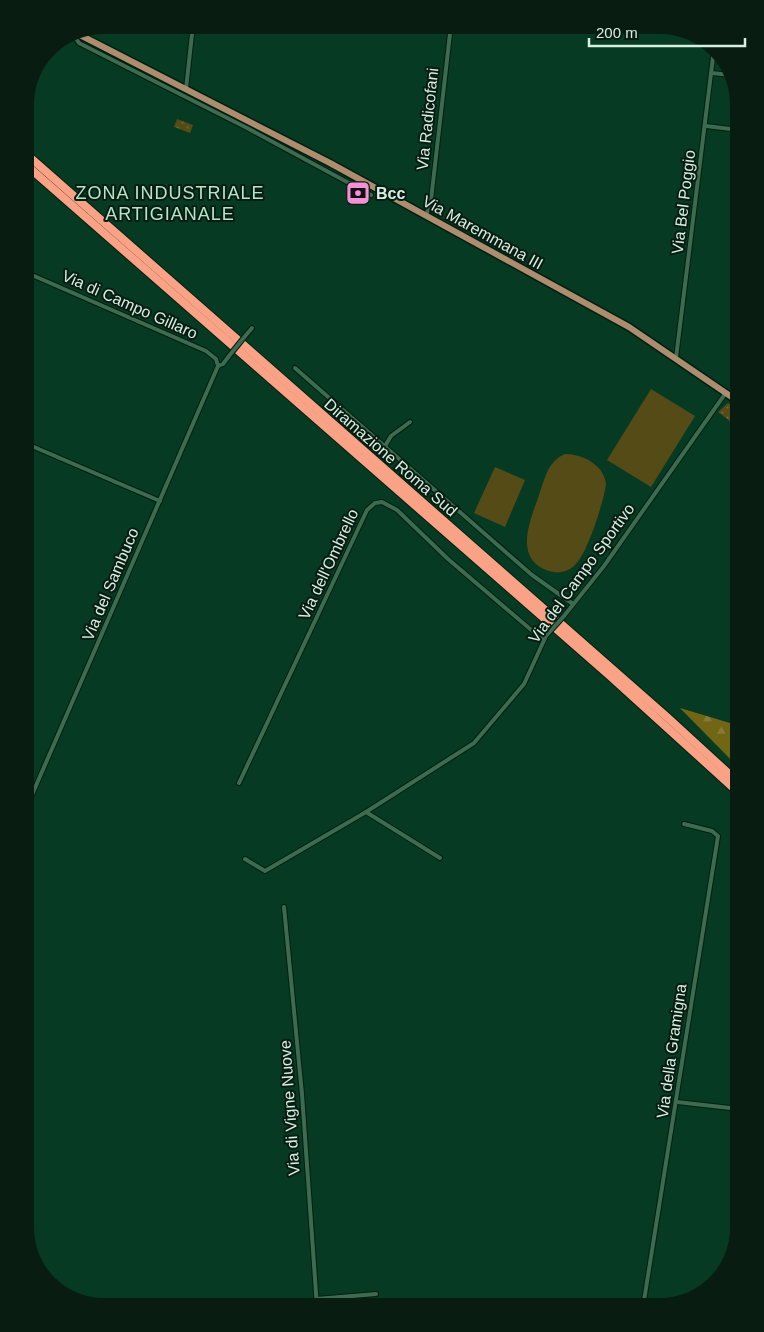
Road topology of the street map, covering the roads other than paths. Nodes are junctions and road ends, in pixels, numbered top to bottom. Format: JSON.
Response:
{"nodes":[{"id":1,"x":192,"y":34,"type":"edge"},
{"id":2,"x":450,"y":34,"type":"edge"},
{"id":3,"x":84,"y":37,"type":"edge"},
{"id":4,"x":76,"y":39,"type":"edge"},
{"id":5,"x":713,"y":57,"type":"edge"},
{"id":6,"x":711,"y":73,"type":"junction"},
{"id":7,"x":723,"y":74,"type":"edge"},
{"id":8,"x":186,"y":89,"type":"junction"},
{"id":9,"x":706,"y":126,"type":"junction"},
{"id":10,"x":730,"y":129,"type":"edge"},
{"id":11,"x":34,"y":161,"type":"edge"},
{"id":12,"x":34,"y":172,"type":"edge"},
{"id":13,"x":371,"y":195,"type":"dead end"},
{"id":14,"x":426,"y":216,"type":"junction"},
{"id":15,"x":34,"y":276,"type":"edge"},
{"id":16,"x":252,"y":328,"type":"dead end"},
{"id":17,"x":676,"y":358,"type":"junction"},
{"id":18,"x":218,"y":366,"type":"junction"},
{"id":19,"x":295,"y":368,"type":"dead end"},
{"id":20,"x":725,"y":394,"type":"junction"},
{"id":21,"x":730,"y":397,"type":"edge"},
{"id":22,"x":410,"y":422,"type":"dead end"},
{"id":23,"x":385,"y":446,"type":"junction"},
{"id":24,"x":34,"y":447,"type":"dead end"},
{"id":25,"x":160,"y":501,"type":"junction"},
{"id":26,"x":573,"y":604,"type":"junction"},
{"id":27,"x":545,"y":638,"type":"junction"},
{"id":28,"x":730,"y":775,"type":"edge"},
{"id":29,"x":239,"y":783,"type":"dead end"},
{"id":30,"x":730,"y":784,"type":"edge"},
{"id":31,"x":34,"y":791,"type":"edge"},
{"id":32,"x":366,"y":812,"type":"junction"},
{"id":33,"x":684,"y":824,"type":"dead end"},
{"id":34,"x":440,"y":858,"type":"dead end"},
{"id":35,"x":245,"y":860,"type":"dead end"},
{"id":36,"x":284,"y":907,"type":"dead end"},
{"id":37,"x":676,"y":1102,"type":"junction"},
{"id":38,"x":730,"y":1108,"type":"edge"},
{"id":39,"x":376,"y":1294,"type":"dead end"},
{"id":40,"x":316,"y":1298,"type":"edge"},
{"id":41,"x":328,"y":1298,"type":"edge"},
{"id":42,"x":644,"y":1298,"type":"edge"}],
"edges":[{"from":1,"to":8,"type":"street"},
{"from":2,"to":14,"type":"street","name":"Via Radicofani"},
{"from":3,"to":8,"type":"main road","name":"Via Maremmana III"},
{"from":4,"to":13,"type":"street"},
{"from":5,"to":6,"type":"street","name":"Via Bel Poggio"},
{"from":6,"to":7,"type":"street"},
{"from":6,"to":9,"type":"street","name":"Via Bel Poggio"},
{"from":8,"to":14,"type":"main road","name":"Via Maremmana III"},
{"from":9,"to":10,"type":"street"},
{"from":9,"to":17,"type":"street","name":"Via Bel Poggio"},
{"from":11,"to":28,"type":"highway","name":"Diramazione Roma Sud"},
{"from":12,"to":30,"type":"highway","name":"Diramazione Roma Sud"},
{"from":14,"to":17,"type":"main road","name":"Via Maremmana III"},
{"from":15,"to":18,"type":"street","name":"Via di Campo Gillaro"},
{"from":16,"to":18,"type":"street","bridge":true},
{"from":17,"to":20,"type":"main road","name":"Via Maremmana III"},
{"from":18,"to":25,"type":"street","name":"Via del Sambuco"},
{"from":19,"to":23,"type":"street"},
{"from":20,"to":21,"type":"main road","name":"Via Maremmana III"},
{"from":20,"to":26,"type":"street","name":"Via del Campo Sportivo"},
{"from":22,"to":23,"type":"street"},
{"from":23,"to":26,"type":"street"},
{"from":24,"to":25,"type":"street"},
{"from":25,"to":31,"type":"street","name":"Via del Sambuco"},
{"from":26,"to":27,"type":"street","name":"Via del Campo Sportivo","bridge":true},
{"from":27,"to":29,"type":"street","name":"Via dell'Ombrello"},
{"from":27,"to":32,"type":"street","name":"Via del Campo Sportivo"},
{"from":32,"to":34,"type":"street"},
{"from":32,"to":35,"type":"street","name":"Via del Campo Sportivo"},
{"from":33,"to":37,"type":"street","name":"Via della Gramigna"},
{"from":36,"to":40,"type":"street","name":"Via di Vigne Nuove"},
{"from":37,"to":38,"type":"street"},
{"from":37,"to":42,"type":"street","name":"Via della Gramigna"},
{"from":39,"to":41,"type":"street"}]}
